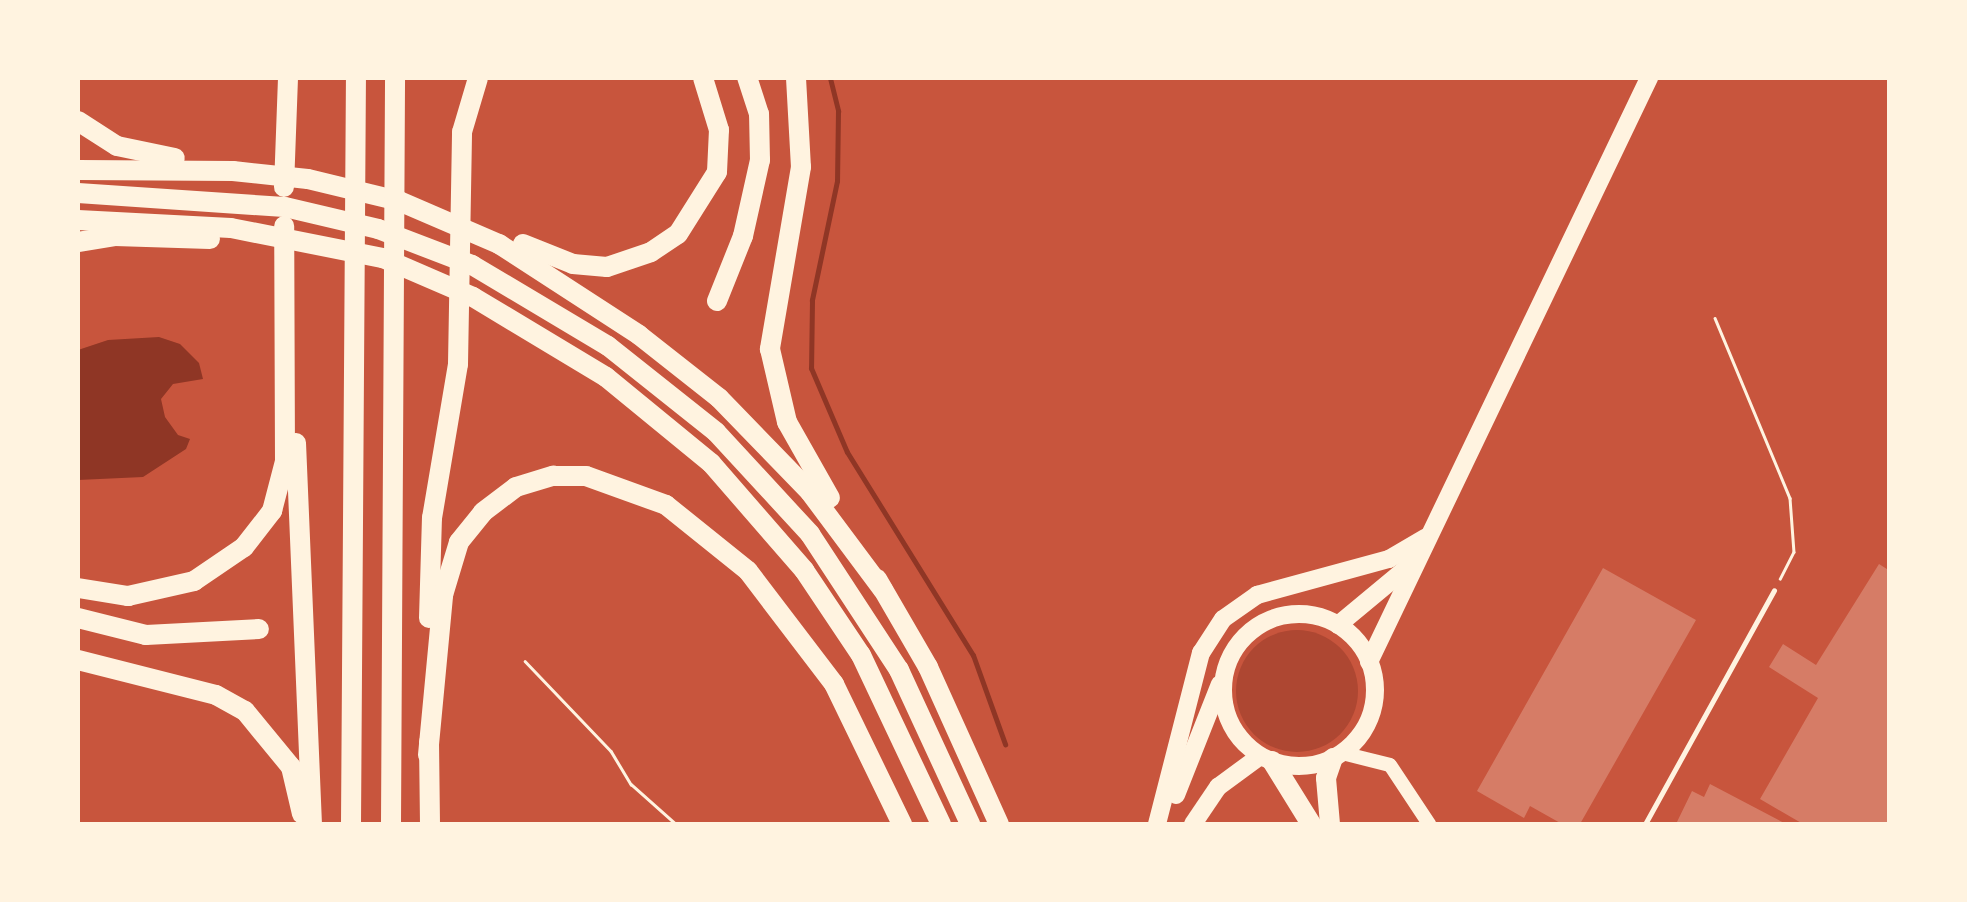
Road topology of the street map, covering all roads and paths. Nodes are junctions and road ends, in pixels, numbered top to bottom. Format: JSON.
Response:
{"nodes":[{"id":1,"x":288,"y":78,"type":"edge"},
{"id":2,"x":356,"y":78,"type":"edge"},
{"id":3,"x":395,"y":78,"type":"edge"},
{"id":4,"x":478,"y":78,"type":"edge"},
{"id":5,"x":703,"y":78,"type":"edge"},
{"id":6,"x":747,"y":78,"type":"edge"},
{"id":7,"x":796,"y":78,"type":"edge"},
{"id":8,"x":1650,"y":78,"type":"edge"},
{"id":9,"x":78,"y":121,"type":"edge"},
{"id":10,"x":234,"y":166,"type":"junction"},
{"id":11,"x":78,"y":170,"type":"edge"},
{"id":12,"x":78,"y":193,"type":"edge"},
{"id":13,"x":78,"y":220,"type":"edge"},
{"id":14,"x":231,"y":234,"type":"junction"},
{"id":15,"x":78,"y":242,"type":"edge"},
{"id":16,"x":524,"y":252,"type":"junction"},
{"id":17,"x":717,"y":301,"type":"dead end"},
{"id":18,"x":1715,"y":318,"type":"dead end"},
{"id":19,"x":286,"y":352,"type":"junction"},
{"id":20,"x":1434,"y":531,"type":"junction"},
{"id":21,"x":1418,"y":559,"type":"junction"},
{"id":22,"x":78,"y":588,"type":"edge"},
{"id":23,"x":883,"y":590,"type":"junction"},
{"id":24,"x":1774,"y":590,"type":"joint"},
{"id":25,"x":78,"y":618,"type":"edge"},
{"id":26,"x":1338,"y":625,"type":"junction"},
{"id":27,"x":259,"y":629,"type":"dead end"},
{"id":28,"x":78,"y":660,"type":"edge"},
{"id":29,"x":525,"y":662,"type":"dead end"},
{"id":30,"x":1370,"y":662,"type":"junction"},
{"id":31,"x":1224,"y":674,"type":"junction"},
{"id":32,"x":428,"y":755,"type":"junction"},
{"id":33,"x":1337,"y":755,"type":"junction"},
{"id":34,"x":1266,"y":758,"type":"junction"},
{"id":35,"x":302,"y":824,"type":"edge"},
{"id":36,"x":312,"y":824,"type":"edge"},
{"id":37,"x":351,"y":824,"type":"edge"},
{"id":38,"x":390,"y":824,"type":"edge"},
{"id":39,"x":430,"y":824,"type":"edge"},
{"id":40,"x":676,"y":824,"type":"edge"},
{"id":41,"x":902,"y":824,"type":"edge"},
{"id":42,"x":941,"y":824,"type":"edge"},
{"id":43,"x":970,"y":824,"type":"edge"},
{"id":44,"x":999,"y":824,"type":"edge"},
{"id":45,"x":1158,"y":824,"type":"edge"},
{"id":46,"x":1193,"y":824,"type":"edge"},
{"id":47,"x":1310,"y":824,"type":"edge"},
{"id":48,"x":1330,"y":824,"type":"edge"},
{"id":49,"x":1429,"y":824,"type":"edge"},
{"id":50,"x":1645,"y":824,"type":"edge"}],
"edges":[{"from":1,"to":19,"type":"highway"},
{"from":2,"to":37,"type":"highway"},
{"from":3,"to":38,"type":"highway"},
{"from":4,"to":32,"type":"highway"},
{"from":5,"to":16,"type":"highway"},
{"from":6,"to":17,"type":"highway"},
{"from":7,"to":23,"type":"highway"},
{"from":8,"to":20,"type":"main road"},
{"from":9,"to":10,"type":"highway"},
{"from":10,"to":11,"type":"highway"},
{"from":10,"to":16,"type":"highway"},
{"from":12,"to":43,"type":"highway"},
{"from":13,"to":14,"type":"highway"},
{"from":14,"to":15,"type":"highway"},
{"from":14,"to":42,"type":"highway"},
{"from":16,"to":23,"type":"highway"},
{"from":18,"to":24,"type":"path"},
{"from":19,"to":22,"type":"highway"},
{"from":19,"to":36,"type":"highway"},
{"from":20,"to":21,"type":"main road"},
{"from":20,"to":45,"type":"main road"},
{"from":21,"to":26,"type":"main road"},
{"from":21,"to":30,"type":"main road"},
{"from":23,"to":44,"type":"highway"},
{"from":24,"to":50,"type":"lane"},
{"from":25,"to":27,"type":"highway"},
{"from":26,"to":30,"type":"main road"},
{"from":26,"to":31,"type":"main road"},
{"from":28,"to":35,"type":"highway"},
{"from":29,"to":40,"type":"path"},
{"from":30,"to":33,"type":"main road"},
{"from":31,"to":34,"type":"main road"},
{"from":31,"to":45,"type":"main road"},
{"from":32,"to":39,"type":"highway"},
{"from":32,"to":41,"type":"highway"},
{"from":33,"to":34,"type":"main road"},
{"from":33,"to":48,"type":"highway"},
{"from":33,"to":49,"type":"street"},
{"from":34,"to":46,"type":"main road"},
{"from":34,"to":47,"type":"highway"}]}
